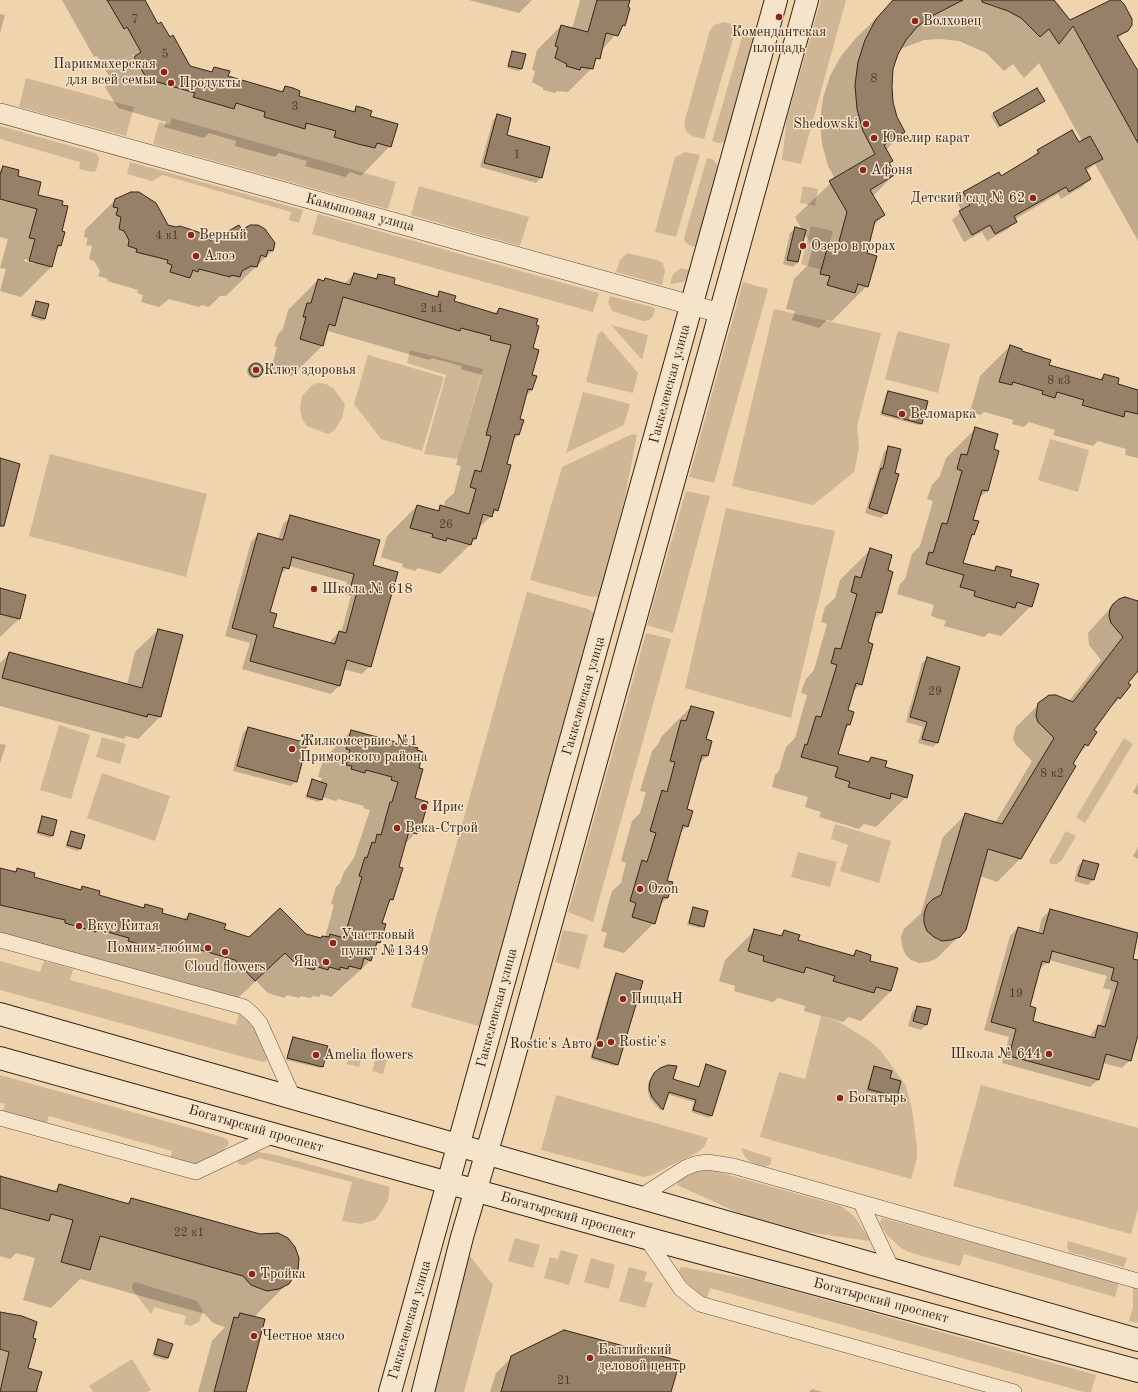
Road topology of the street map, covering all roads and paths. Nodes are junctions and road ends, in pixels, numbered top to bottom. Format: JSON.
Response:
{"nodes":[{"id":1,"x":776,"y":0,"type":"edge"},
{"id":2,"x":807,"y":0,"type":"edge"},
{"id":3,"x":0,"y":113,"type":"edge"},
{"id":4,"x":692,"y":305,"type":"junction"},
{"id":5,"x":720,"y":313,"type":"junction"},
{"id":6,"x":0,"y":940,"type":"edge"},
{"id":7,"x":0,"y":1014,"type":"edge"},
{"id":8,"x":0,"y":1058,"type":"edge"},
{"id":9,"x":293,"y":1098,"type":"junction"},
{"id":10,"x":0,"y":1118,"type":"edge"},
{"id":11,"x":276,"y":1134,"type":"junction"},
{"id":12,"x":459,"y":1145,"type":"junction"},
{"id":13,"x":487,"y":1153,"type":"junction"},
{"id":14,"x":448,"y":1183,"type":"junction"},
{"id":15,"x":476,"y":1190,"type":"junction"},
{"id":16,"x":640,"y":1197,"type":"junction"},
{"id":17,"x":861,"y":1204,"type":"junction"},
{"id":18,"x":646,"y":1238,"type":"junction"},
{"id":19,"x":893,"y":1271,"type":"junction"},
{"id":20,"x":1138,"y":1281,"type":"edge"},
{"id":21,"x":1138,"y":1340,"type":"edge"},
{"id":22,"x":1138,"y":1371,"type":"edge"},
{"id":23,"x":390,"y":1392,"type":"edge"},
{"id":24,"x":423,"y":1392,"type":"edge"},
{"id":25,"x":1014,"y":1392,"type":"edge"}],
"edges":[{"from":1,"to":4,"type":"main road","name":"Гаккелевская улица"},
{"from":2,"to":5,"type":"main road","name":"Гаккелевская улица"},
{"from":3,"to":4,"type":"street","name":"Камышовая улица"},
{"from":4,"to":5,"type":"street","name":"Камышовая улица"},
{"from":4,"to":12,"type":"main road","name":"Гаккелевская улица"},
{"from":5,"to":13,"type":"main road","name":"Гаккелевская улица"},
{"from":6,"to":9,"type":"street"},
{"from":7,"to":9,"type":"main road"},
{"from":8,"to":11,"type":"main road","name":"Богатырский проспект"},
{"from":9,"to":12,"type":"main road"},
{"from":10,"to":11,"type":"street"},
{"from":11,"to":14,"type":"main road","name":"Богатырский проспект"},
{"from":12,"to":13,"type":"main road"},
{"from":12,"to":14,"type":"main road","name":"Гаккелевская улица"},
{"from":13,"to":15,"type":"main road","name":"Гаккелевская улица"},
{"from":13,"to":16,"type":"main road"},
{"from":14,"to":15,"type":"main road","name":"Богатырский проспект"},
{"from":14,"to":23,"type":"main road","name":"Гаккелевская улица"},
{"from":15,"to":18,"type":"main road","name":"Богатырский проспект"},
{"from":15,"to":24,"type":"main road","name":"Гаккелевская улица"},
{"from":16,"to":17,"type":"street"},
{"from":16,"to":19,"type":"main road"},
{"from":17,"to":19,"type":"street"},
{"from":17,"to":20,"type":"street"},
{"from":18,"to":22,"type":"main road","name":"Богатырский проспект"},
{"from":18,"to":25,"type":"street"},
{"from":19,"to":21,"type":"main road"}]}
